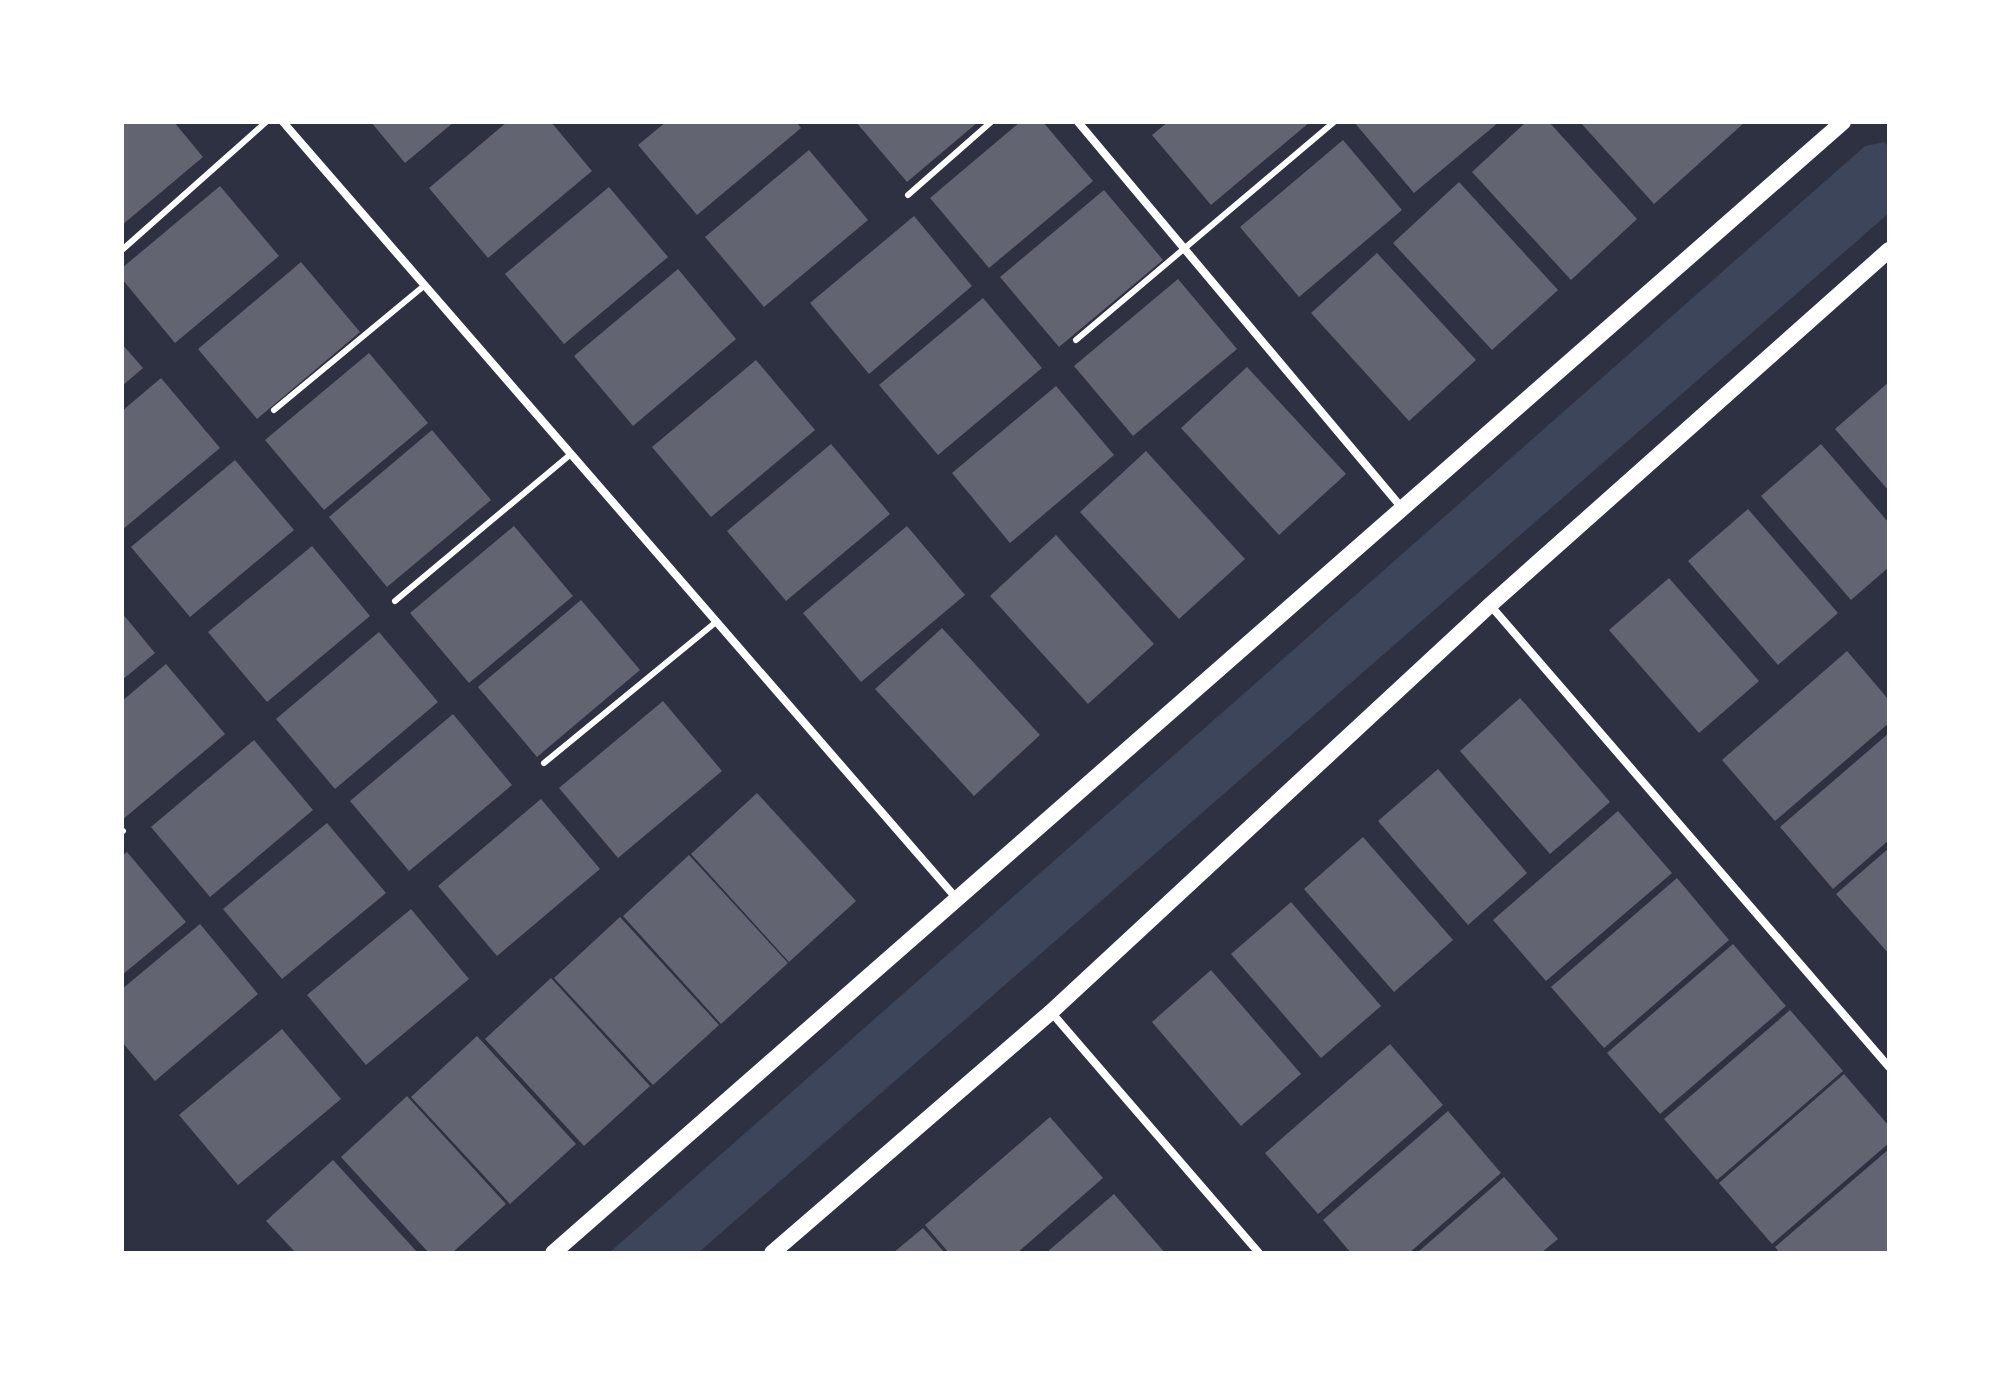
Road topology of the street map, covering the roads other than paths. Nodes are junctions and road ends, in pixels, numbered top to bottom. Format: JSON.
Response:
{"nodes":[{"id":1,"x":266,"y":122,"type":"edge"},
{"id":2,"x":283,"y":122,"type":"edge"},
{"id":3,"x":991,"y":122,"type":"edge"},
{"id":4,"x":1078,"y":122,"type":"edge"},
{"id":5,"x":1334,"y":122,"type":"edge"},
{"id":6,"x":1843,"y":122,"type":"edge"},
{"id":7,"x":908,"y":195,"type":"dead end"},
{"id":8,"x":122,"y":250,"type":"edge"},
{"id":9,"x":1185,"y":250,"type":"junction"},
{"id":10,"x":1889,"y":250,"type":"edge"},
{"id":11,"x":425,"y":285,"type":"junction"},
{"id":12,"x":1076,"y":340,"type":"dead end"},
{"id":13,"x":274,"y":410,"type":"dead end"},
{"id":14,"x":571,"y":454,"type":"junction"},
{"id":15,"x":1402,"y":508,"type":"junction"},
{"id":16,"x":395,"y":601,"type":"dead end"},
{"id":17,"x":1490,"y":605,"type":"junction"},
{"id":18,"x":716,"y":622,"type":"junction"},
{"id":19,"x":544,"y":763,"type":"dead end"},
{"id":20,"x":957,"y":899,"type":"junction"},
{"id":21,"x":1051,"y":1012,"type":"junction"},
{"id":22,"x":1889,"y":1067,"type":"edge"},
{"id":23,"x":553,"y":1253,"type":"edge"},
{"id":24,"x":772,"y":1253,"type":"edge"},
{"id":25,"x":1259,"y":1253,"type":"edge"}],
"edges":[{"from":1,"to":8,"type":"lane"},
{"from":2,"to":11,"type":"street"},
{"from":3,"to":7,"type":"lane"},
{"from":4,"to":9,"type":"street"},
{"from":5,"to":9,"type":"lane"},
{"from":6,"to":15,"type":"main road"},
{"from":9,"to":12,"type":"lane"},
{"from":9,"to":15,"type":"street"},
{"from":10,"to":17,"type":"main road"},
{"from":11,"to":13,"type":"lane"},
{"from":11,"to":14,"type":"street"},
{"from":14,"to":16,"type":"lane"},
{"from":14,"to":18,"type":"street"},
{"from":15,"to":20,"type":"main road"},
{"from":17,"to":21,"type":"main road"},
{"from":17,"to":22,"type":"street"},
{"from":18,"to":19,"type":"lane"},
{"from":18,"to":20,"type":"street"},
{"from":20,"to":23,"type":"main road"},
{"from":21,"to":24,"type":"main road"},
{"from":21,"to":25,"type":"street"}]}
